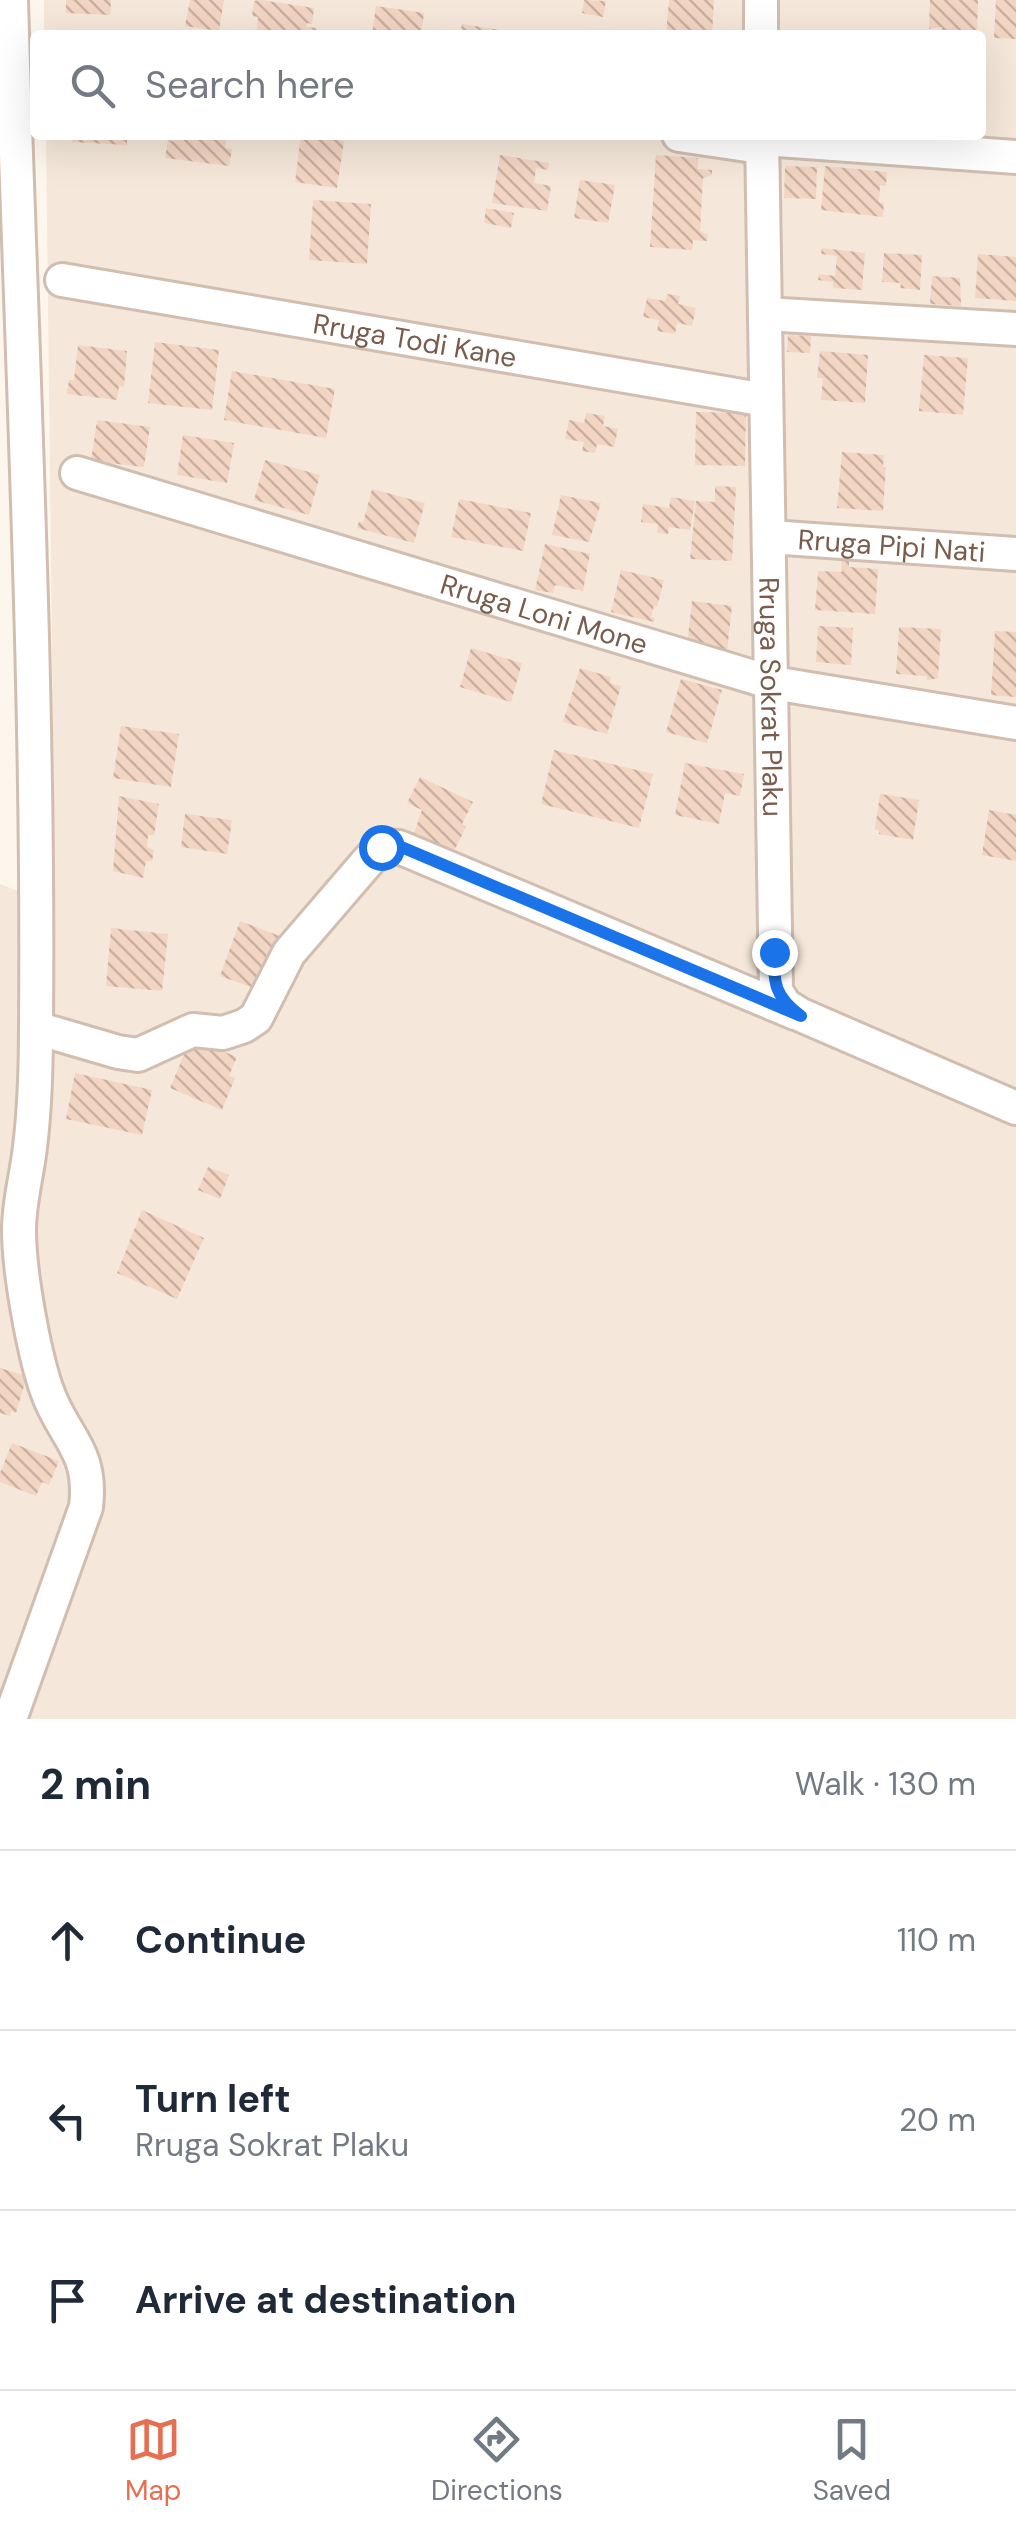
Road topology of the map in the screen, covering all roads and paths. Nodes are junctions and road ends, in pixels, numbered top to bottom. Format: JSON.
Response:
{"nodes":[{"id":1,"x":12,"y":0,"type":"edge"},
{"id":2,"x":762,"y":0,"type":"edge"},
{"id":3,"x":762,"y":30,"type":"edge"},
{"id":4,"x":713,"y":140,"type":"edge"},
{"id":5,"x":758,"y":140,"type":"edge"},
{"id":6,"x":762,"y":140,"type":"edge"},
{"id":7,"x":778,"y":140,"type":"edge"},
{"id":8,"x":1016,"y":157,"type":"edge"},
{"id":9,"x":62,"y":280,"type":"dead end"},
{"id":10,"x":766,"y":314,"type":"junction"},
{"id":11,"x":1016,"y":329,"type":"edge"},
{"id":12,"x":766,"y":400,"type":"junction"},
{"id":13,"x":77,"y":473,"type":"dead end"},
{"id":14,"x":770,"y":537,"type":"junction"},
{"id":15,"x":1016,"y":554,"type":"edge"},
{"id":16,"x":773,"y":683,"type":"junction"},
{"id":17,"x":1016,"y":723,"type":"edge"},
{"id":18,"x":801,"y":1016,"type":"junction"},
{"id":19,"x":36,"y":1028,"type":"junction"},
{"id":20,"x":1016,"y":1108,"type":"edge"},
{"id":21,"x":11,"y":1189,"type":"edge"},
{"id":22,"x":10,"y":1719,"type":"edge"}],
"edges":[{"from":1,"to":19,"type":"street"},
{"from":2,"to":3,"type":"street"},
{"from":4,"to":5,"type":"street"},
{"from":6,"to":10,"type":"street","name":"Rruga Sokrat Plaku"},
{"from":7,"to":8,"type":"street"},
{"from":9,"to":12,"type":"street","name":"Rruga Todi Kane"},
{"from":10,"to":11,"type":"street"},
{"from":10,"to":12,"type":"street","name":"Rruga Sokrat Plaku"},
{"from":12,"to":14,"type":"street","name":"Rruga Sokrat Plaku"},
{"from":13,"to":16,"type":"street","name":"Rruga Loni Mone"},
{"from":14,"to":15,"type":"street","name":"Rruga Pipi Nati"},
{"from":14,"to":16,"type":"street","name":"Rruga Sokrat Plaku"},
{"from":16,"to":17,"type":"street","name":"Rruga Loni Mone"},
{"from":16,"to":18,"type":"street","name":"Rruga Sokrat Plaku"},
{"from":18,"to":19,"type":"street"},
{"from":18,"to":20,"type":"street"},
{"from":19,"to":21,"type":"street"},
{"from":21,"to":22,"type":"street"}]}
